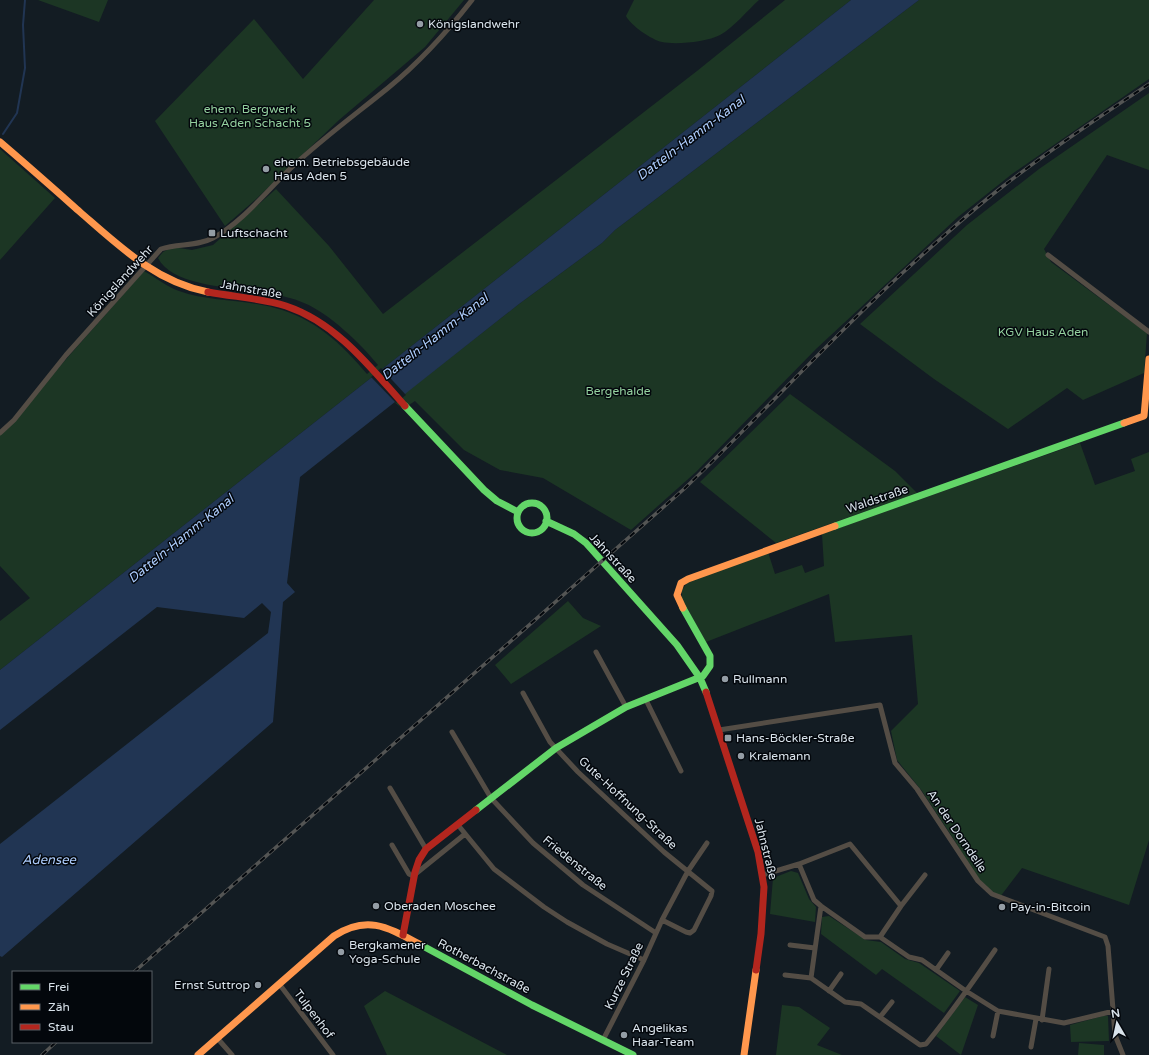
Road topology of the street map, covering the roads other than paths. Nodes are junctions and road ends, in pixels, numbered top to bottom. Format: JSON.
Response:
{"nodes":[{"id":1,"x":472,"y":0,"type":"edge"},
{"id":2,"x":0,"y":142,"type":"edge"},
{"id":3,"x":1048,"y":256,"type":"dead end"},
{"id":4,"x":144,"y":266,"type":"junction"},
{"id":5,"x":1149,"y":332,"type":"edge"},
{"id":6,"x":1149,"y":359,"type":"edge"},
{"id":7,"x":0,"y":433,"type":"edge"},
{"id":8,"x":518,"y":512,"type":"junction"},
{"id":9,"x":546,"y":522,"type":"junction"},
{"id":10,"x":596,"y":652,"type":"dead end"},
{"id":11,"x":700,"y":678,"type":"junction"},
{"id":12,"x":523,"y":693,"type":"dead end"},
{"id":13,"x":646,"y":700,"type":"junction"},
{"id":14,"x":626,"y":707,"type":"junction"},
{"id":15,"x":719,"y":730,"type":"junction"},
{"id":16,"x":452,"y":732,"type":"dead end"},
{"id":17,"x":556,"y":748,"type":"junction"},
{"id":18,"x":681,"y":771,"type":"dead end"},
{"id":19,"x":390,"y":788,"type":"dead end"},
{"id":20,"x":491,"y":798,"type":"junction"},
{"id":21,"x":458,"y":825,"type":"junction"},
{"id":22,"x":465,"y":834,"type":"junction"},
{"id":23,"x":707,"y":843,"type":"dead end"},
{"id":24,"x":392,"y":845,"type":"dead end"},
{"id":25,"x":426,"y":849,"type":"junction"},
{"id":26,"x":799,"y":864,"type":"junction"},
{"id":27,"x":688,"y":871,"type":"junction"},
{"id":28,"x":762,"y":875,"type":"junction"},
{"id":29,"x":925,"y":875,"type":"dead end"},
{"id":30,"x":413,"y":876,"type":"junction"},
{"id":31,"x":821,"y":906,"type":"junction"},
{"id":32,"x":901,"y":906,"type":"junction"},
{"id":33,"x":662,"y":920,"type":"junction"},
{"id":34,"x":656,"y":933,"type":"junction"},
{"id":35,"x":403,"y":935,"type":"junction"},
{"id":36,"x":880,"y":937,"type":"junction"},
{"id":37,"x":790,"y":944,"type":"dead end"},
{"id":38,"x":815,"y":948,"type":"junction"},
{"id":39,"x":995,"y":950,"type":"dead end"},
{"id":40,"x":948,"y":953,"type":"dead end"},
{"id":41,"x":644,"y":960,"type":"junction"},
{"id":42,"x":1049,"y":969,"type":"dead end"},
{"id":43,"x":936,"y":970,"type":"junction"},
{"id":44,"x":841,"y":974,"type":"dead end"},
{"id":45,"x":784,"y":975,"type":"dead end"},
{"id":46,"x":811,"y":978,"type":"junction"},
{"id":47,"x":280,"y":985,"type":"junction"},
{"id":48,"x":828,"y":991,"type":"junction"},
{"id":49,"x":966,"y":991,"type":"junction"},
{"id":50,"x":892,"y":1002,"type":"dead end"},
{"id":51,"x":998,"y":1011,"type":"junction"},
{"id":52,"x":1114,"y":1011,"type":"junction"},
{"id":53,"x":880,"y":1017,"type":"junction"},
{"id":54,"x":1039,"y":1019,"type":"junction"},
{"id":55,"x":993,"y":1036,"type":"dead end"},
{"id":56,"x":218,"y":1038,"type":"junction"},
{"id":57,"x":603,"y":1040,"type":"junction"},
{"id":58,"x":1032,"y":1047,"type":"dead end"},
{"id":59,"x":198,"y":1055,"type":"edge"},
{"id":60,"x":232,"y":1055,"type":"edge"},
{"id":61,"x":333,"y":1055,"type":"edge"},
{"id":62,"x":633,"y":1055,"type":"edge"},
{"id":63,"x":744,"y":1055,"type":"edge"},
{"id":64,"x":1124,"y":1055,"type":"edge"}],
"edges":[{"from":1,"to":4,"type":"street","name":"Königslandwehr"},
{"from":2,"to":4,"type":"street","name":"Jahnstraße"},
{"from":3,"to":5,"type":"street"},
{"from":4,"to":7,"type":"street","name":"Königslandwehr"},
{"from":4,"to":8,"type":"street","name":"Jahnstraße"},
{"from":6,"to":11,"type":"street","name":"Waldstraße"},
{"from":8,"to":9,"type":"street"},
{"from":8,"to":9,"type":"street"},
{"from":9,"to":11,"type":"street","name":"Jahnstraße"},
{"from":10,"to":14,"type":"street"},
{"from":11,"to":13,"type":"street"},
{"from":11,"to":15,"type":"street","name":"Jahnstraße"},
{"from":12,"to":17,"type":"street"},
{"from":13,"to":14,"type":"street"},
{"from":13,"to":18,"type":"street"},
{"from":14,"to":17,"type":"street"},
{"from":15,"to":28,"type":"street","name":"Jahnstraße"},
{"from":15,"to":52,"type":"street","name":"An der Dorndelle"},
{"from":16,"to":20,"type":"street"},
{"from":17,"to":20,"type":"street"},
{"from":17,"to":27,"type":"street","name":"Gute-Hoffnung-Straße"},
{"from":19,"to":25,"type":"street"},
{"from":20,"to":21,"type":"street"},
{"from":20,"to":34,"type":"street","name":"Friedenstraße"},
{"from":21,"to":22,"type":"street"},
{"from":21,"to":25,"type":"street"},
{"from":22,"to":30,"type":"street"},
{"from":22,"to":41,"type":"street"},
{"from":23,"to":27,"type":"street","name":"Kurze Straße"},
{"from":24,"to":30,"type":"street"},
{"from":25,"to":30,"type":"street"},
{"from":26,"to":28,"type":"street"},
{"from":26,"to":31,"type":"street"},
{"from":26,"to":32,"type":"street"},
{"from":27,"to":33,"type":"street","name":"Kurze Straße"},
{"from":27,"to":33,"type":"street"},
{"from":28,"to":63,"type":"street","name":"Jahnstraße"},
{"from":29,"to":32,"type":"street"},
{"from":30,"to":35,"type":"street"},
{"from":31,"to":36,"type":"street"},
{"from":31,"to":38,"type":"street"},
{"from":32,"to":36,"type":"street"},
{"from":33,"to":34,"type":"street","name":"Kurze Straße"},
{"from":34,"to":41,"type":"street","name":"Kurze Straße"},
{"from":35,"to":47,"type":"street","name":"Rotherbachstraße"},
{"from":35,"to":57,"type":"street","name":"Rotherbachstraße"},
{"from":36,"to":43,"type":"street"},
{"from":37,"to":38,"type":"street"},
{"from":38,"to":46,"type":"street"},
{"from":39,"to":49,"type":"street"},
{"from":40,"to":43,"type":"street"},
{"from":41,"to":57,"type":"street","name":"Kurze Straße"},
{"from":42,"to":54,"type":"street"},
{"from":43,"to":49,"type":"street"},
{"from":44,"to":48,"type":"street"},
{"from":45,"to":46,"type":"street"},
{"from":46,"to":48,"type":"street"},
{"from":47,"to":56,"type":"street","name":"Rotherbachstraße"},
{"from":47,"to":61,"type":"street","name":"Tulpenhof"},
{"from":48,"to":53,"type":"street"},
{"from":49,"to":51,"type":"street"},
{"from":49,"to":53,"type":"street"},
{"from":50,"to":53,"type":"street"},
{"from":51,"to":54,"type":"street"},
{"from":51,"to":55,"type":"street"},
{"from":52,"to":54,"type":"street"},
{"from":52,"to":64,"type":"street","name":"An der Dorndelle"},
{"from":54,"to":58,"type":"street"},
{"from":56,"to":59,"type":"street","name":"Rotherbachstraße"},
{"from":56,"to":60,"type":"street"},
{"from":57,"to":62,"type":"street","name":"Rotherbachstraße"}]}
